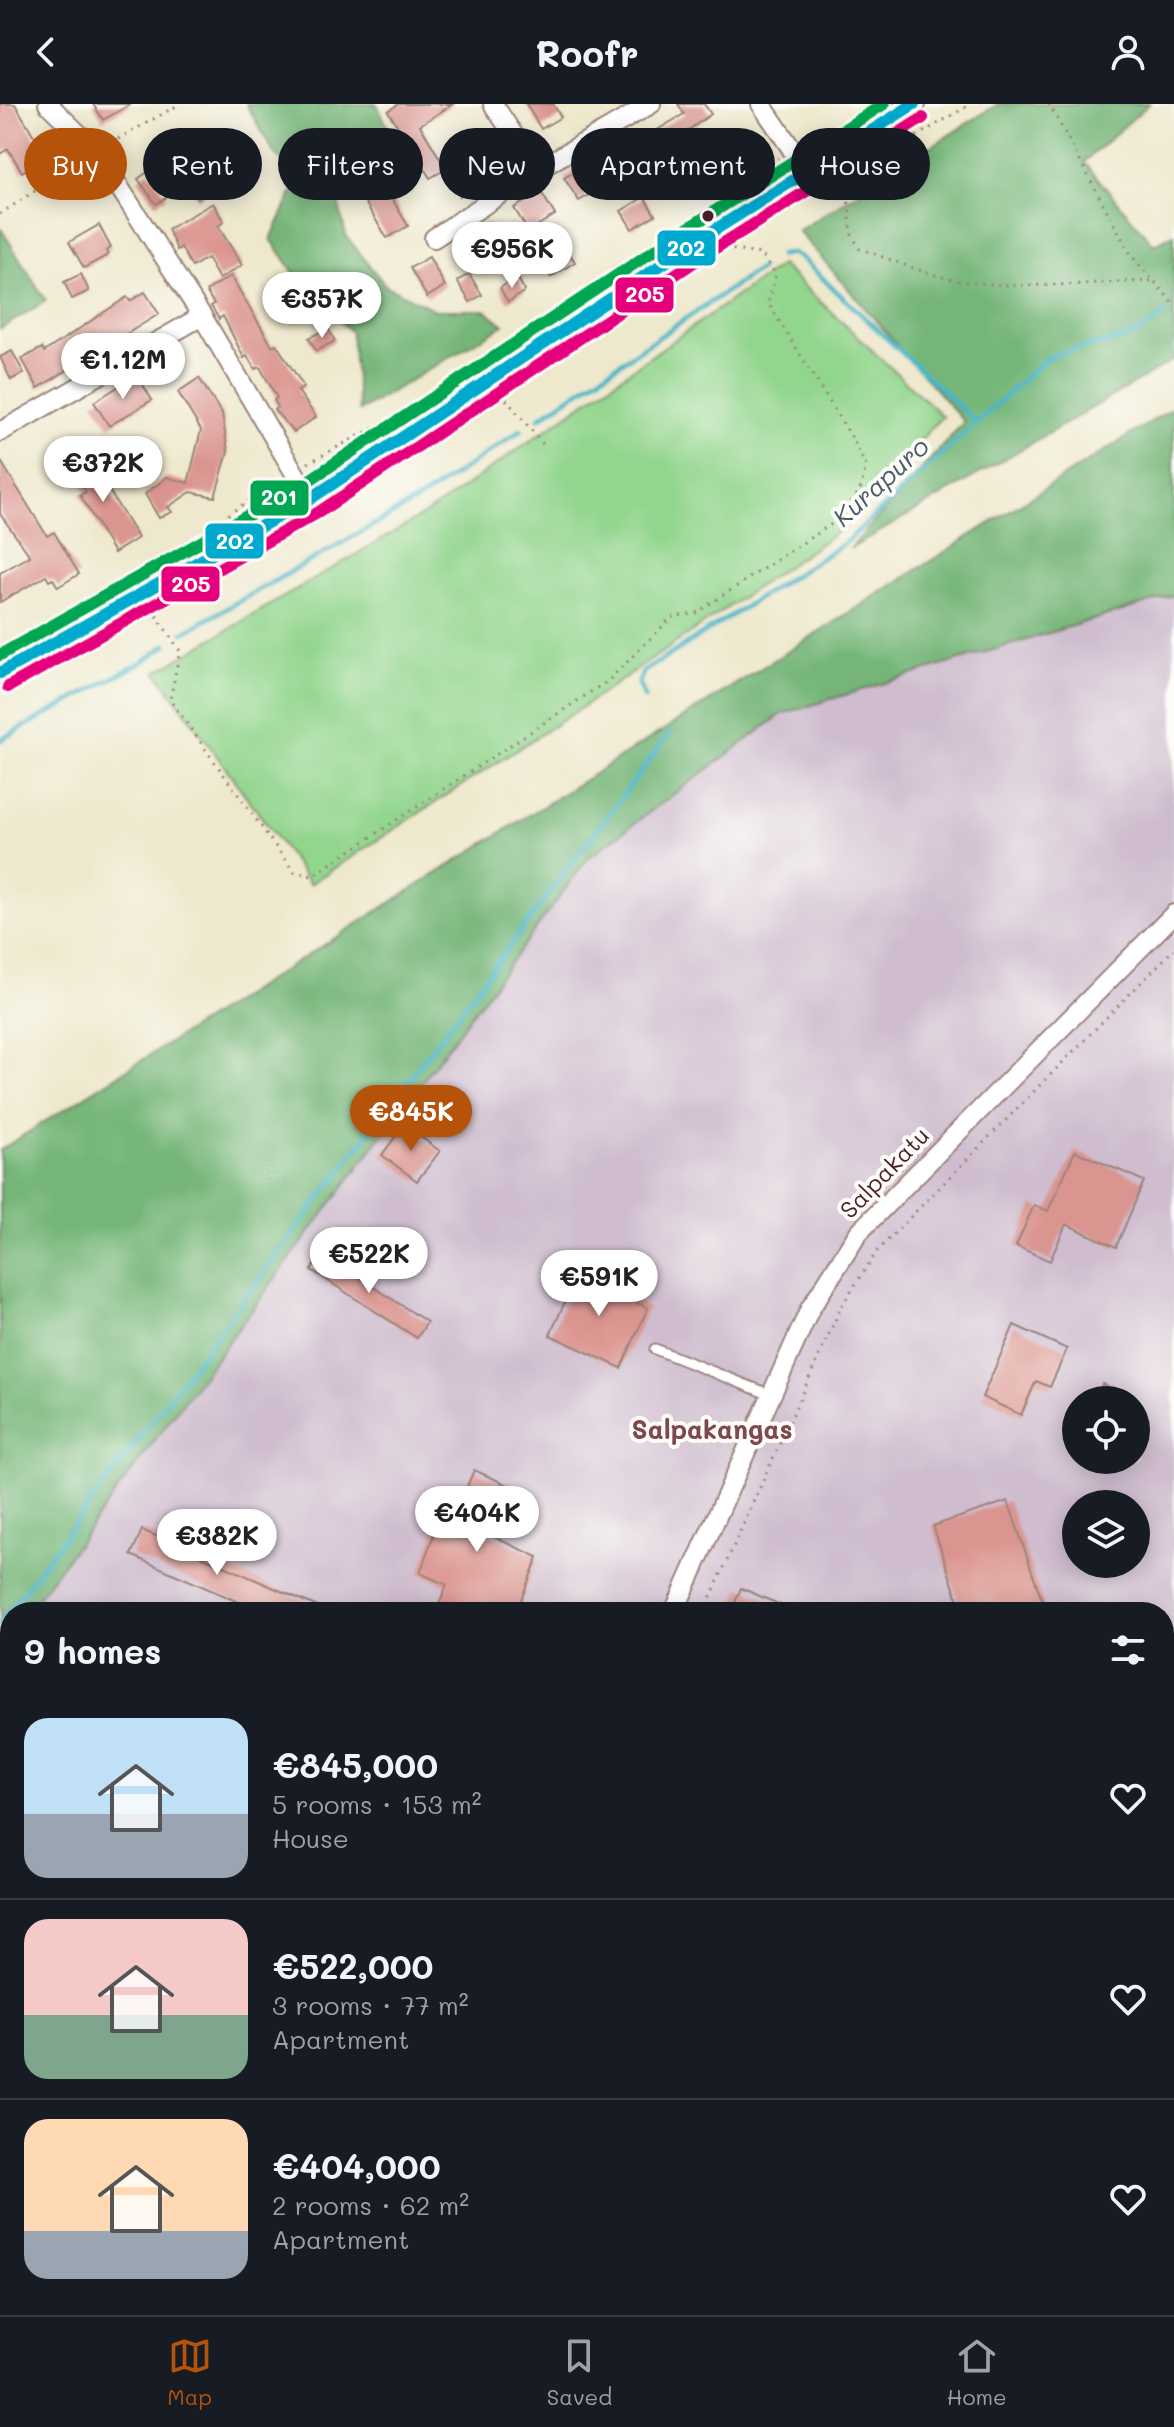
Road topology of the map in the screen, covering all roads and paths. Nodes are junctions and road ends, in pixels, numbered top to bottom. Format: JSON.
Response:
{"nodes":[{"id":1,"x":48,"y":104,"type":"edge"},
{"id":2,"x":493,"y":104,"type":"edge"},
{"id":3,"x":651,"y":104,"type":"edge"},
{"id":4,"x":761,"y":104,"type":"edge"},
{"id":5,"x":914,"y":104,"type":"edge"},
{"id":6,"x":1049,"y":104,"type":"edge"},
{"id":7,"x":509,"y":128,"type":"edge"},
{"id":8,"x":875,"y":128,"type":"edge"},
{"id":9,"x":791,"y":148,"type":"edge"},
{"id":10,"x":555,"y":160,"type":"edge"},
{"id":11,"x":791,"y":180,"type":"edge"},
{"id":12,"x":492,"y":200,"type":"edge"},
{"id":13,"x":848,"y":200,"type":"edge"},
{"id":14,"x":434,"y":238,"type":"dead end"},
{"id":15,"x":694,"y":243,"type":"junction"},
{"id":16,"x":1154,"y":281,"type":"junction"},
{"id":17,"x":1174,"y":304,"type":"edge"},
{"id":18,"x":202,"y":316,"type":"junction"},
{"id":19,"x":490,"y":381,"type":"junction"},
{"id":20,"x":0,"y":432,"type":"edge"},
{"id":21,"x":546,"y":448,"type":"dead end"},
{"id":22,"x":310,"y":499,"type":"junction"},
{"id":23,"x":142,"y":594,"type":"junction"},
{"id":24,"x":0,"y":673,"type":"edge"},
{"id":25,"x":1174,"y":914,"type":"edge"},
{"id":26,"x":1174,"y":949,"type":"edge"},
{"id":27,"x":655,"y":1349,"type":"dead end"},
{"id":28,"x":771,"y":1395,"type":"junction"},
{"id":29,"x":678,"y":1602,"type":"edge"},
{"id":30,"x":708,"y":1602,"type":"edge"}],
"edges":[{"from":1,"to":18,"type":"street"},
{"from":2,"to":7,"type":"street"},
{"from":3,"to":10,"type":"street"},
{"from":4,"to":9,"type":"street"},
{"from":5,"to":8,"type":"street"},
{"from":6,"to":16,"type":"path"},
{"from":11,"to":15,"type":"street"},
{"from":12,"to":14,"type":"street"},
{"from":13,"to":16,"type":"path"},
{"from":15,"to":19,"type":"street"},
{"from":15,"to":23,"type":"path"},
{"from":16,"to":17,"type":"path"},
{"from":18,"to":20,"type":"street"},
{"from":18,"to":22,"type":"street"},
{"from":19,"to":21,"type":"path"},
{"from":19,"to":22,"type":"street"},
{"from":22,"to":23,"type":"street"},
{"from":23,"to":24,"type":"street"},
{"from":25,"to":28,"type":"street","name":"Salpakatu"},
{"from":26,"to":30,"type":"path"},
{"from":27,"to":28,"type":"lane"},
{"from":28,"to":29,"type":"street","name":"Salpakatu"}]}
